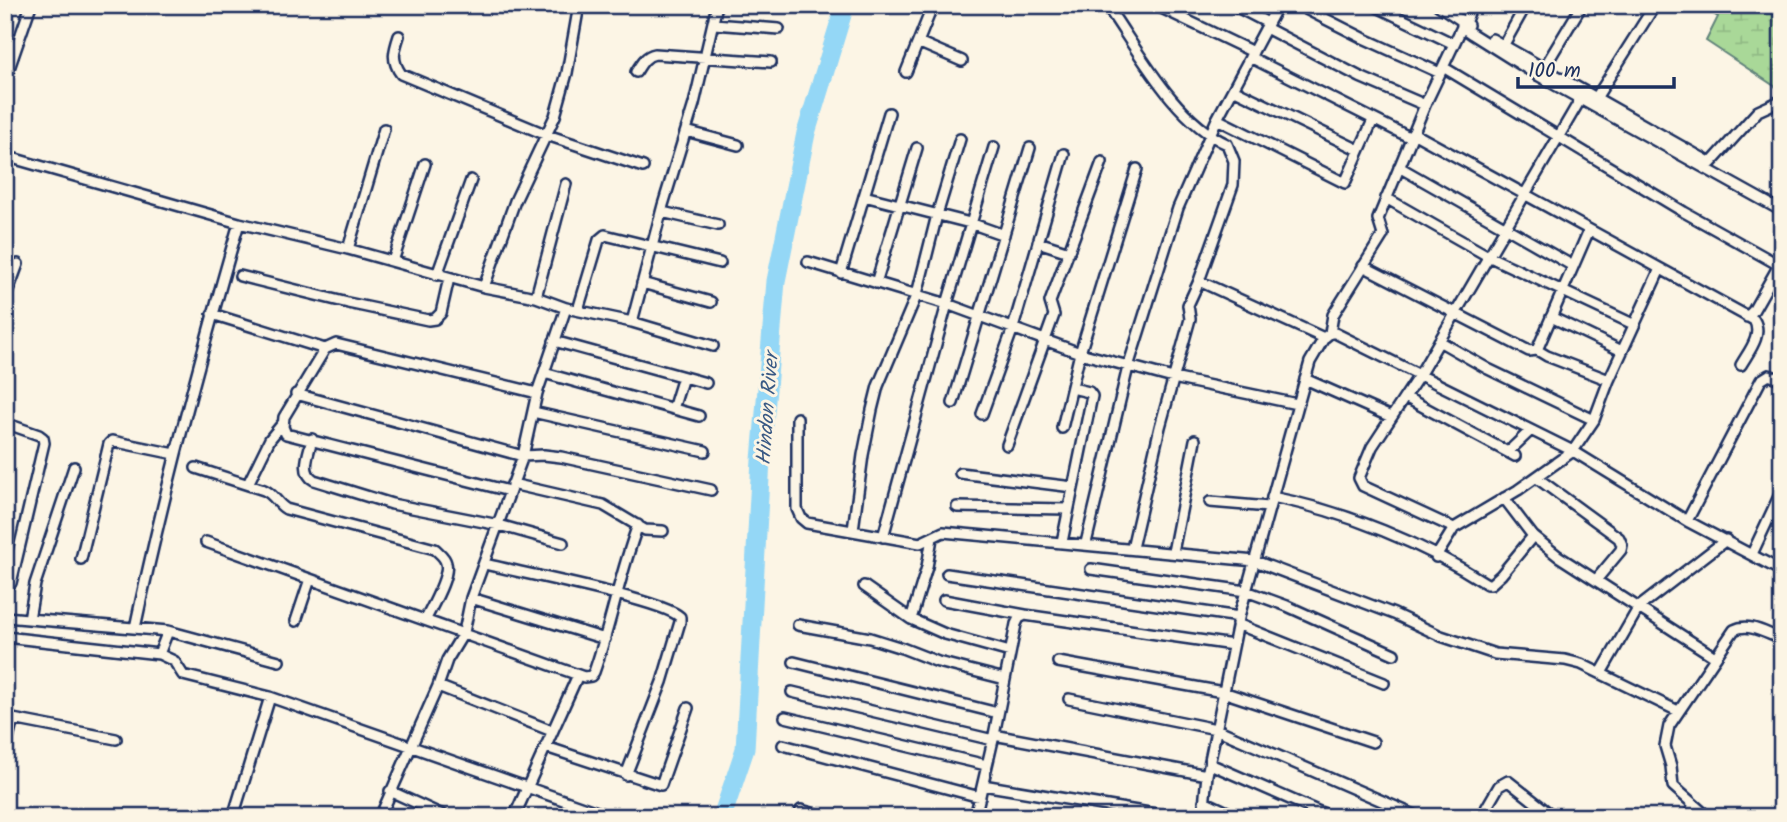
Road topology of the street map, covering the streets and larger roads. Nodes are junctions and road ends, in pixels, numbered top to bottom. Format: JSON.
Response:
{"nodes":[{"id":1,"x":31,"y":5,"type":"edge"},
{"id":2,"x":579,"y":5,"type":"edge"},
{"id":3,"x":717,"y":5,"type":"edge"},
{"id":4,"x":933,"y":5,"type":"edge"},
{"id":5,"x":1109,"y":5,"type":"edge"},
{"id":6,"x":1155,"y":5,"type":"edge"},
{"id":7,"x":1233,"y":5,"type":"edge"},
{"id":8,"x":1278,"y":5,"type":"edge"},
{"id":9,"x":1298,"y":5,"type":"edge"},
{"id":10,"x":1373,"y":5,"type":"edge"},
{"id":11,"x":1438,"y":5,"type":"edge"},
{"id":12,"x":1472,"y":5,"type":"edge"},
{"id":13,"x":1526,"y":5,"type":"edge"},
{"id":14,"x":1582,"y":5,"type":"edge"},
{"id":15,"x":1655,"y":5,"type":"edge"},
{"id":16,"x":714,"y":24,"type":"junction"},
{"id":17,"x":1267,"y":26,"type":"junction"},
{"id":18,"x":1462,"y":27,"type":"junction"},
{"id":19,"x":779,"y":29,"type":"dead end"},
{"id":20,"x":399,"y":36,"type":"dead end"},
{"id":21,"x":918,"y":42,"type":"junction"},
{"id":22,"x":1454,"y":44,"type":"junction"},
{"id":23,"x":1503,"y":46,"type":"junction"},
{"id":24,"x":1252,"y":54,"type":"junction"},
{"id":25,"x":704,"y":57,"type":"junction"},
{"id":26,"x":962,"y":61,"type":"dead end"},
{"id":27,"x":772,"y":62,"type":"dead end"},
{"id":28,"x":1544,"y":68,"type":"junction"},
{"id":29,"x":1441,"y":70,"type":"junction"},
{"id":30,"x":636,"y":72,"type":"dead end"},
{"id":31,"x":906,"y":72,"type":"dead end"},
{"id":32,"x":5,"y":80,"type":"edge"},
{"id":33,"x":1233,"y":89,"type":"junction"},
{"id":34,"x":1596,"y":98,"type":"junction"},
{"id":35,"x":1580,"y":100,"type":"junction"},
{"id":36,"x":1781,"y":100,"type":"edge"},
{"id":37,"x":1425,"y":105,"type":"junction"},
{"id":38,"x":888,"y":113,"type":"dead end"},
{"id":39,"x":1217,"y":119,"type":"junction"},
{"id":40,"x":1373,"y":120,"type":"junction"},
{"id":41,"x":384,"y":129,"type":"dead end"},
{"id":42,"x":686,"y":131,"type":"junction"},
{"id":43,"x":547,"y":135,"type":"junction"},
{"id":44,"x":1209,"y":136,"type":"junction"},
{"id":45,"x":1412,"y":136,"type":"junction"},
{"id":46,"x":1558,"y":137,"type":"junction"},
{"id":47,"x":960,"y":139,"type":"dead end"},
{"id":48,"x":737,"y":145,"type":"dead end"},
{"id":49,"x":994,"y":146,"type":"dead end"},
{"id":50,"x":917,"y":148,"type":"dead end"},
{"id":51,"x":1030,"y":148,"type":"dead end"},
{"id":52,"x":1359,"y":150,"type":"junction"},
{"id":53,"x":1064,"y":154,"type":"dead end"},
{"id":54,"x":5,"y":156,"type":"edge"},
{"id":55,"x":1102,"y":162,"type":"dead end"},
{"id":56,"x":425,"y":164,"type":"dead end"},
{"id":57,"x":643,"y":167,"type":"dead end"},
{"id":58,"x":1399,"y":167,"type":"junction"},
{"id":59,"x":1137,"y":169,"type":"dead end"},
{"id":60,"x":471,"y":180,"type":"dead end"},
{"id":61,"x":566,"y":184,"type":"dead end"},
{"id":62,"x":1524,"y":195,"type":"junction"},
{"id":63,"x":864,"y":196,"type":"junction"},
{"id":64,"x":1386,"y":198,"type":"junction"},
{"id":65,"x":899,"y":205,"type":"junction"},
{"id":66,"x":1782,"y":211,"type":"edge"},
{"id":67,"x":662,"y":212,"type":"junction"},
{"id":68,"x":937,"y":215,"type":"junction"},
{"id":69,"x":239,"y":223,"type":"junction"},
{"id":70,"x":970,"y":223,"type":"junction"},
{"id":71,"x":718,"y":225,"type":"dead end"},
{"id":72,"x":1506,"y":226,"type":"junction"},
{"id":73,"x":1589,"y":230,"type":"junction"},
{"id":74,"x":1004,"y":235,"type":"junction"},
{"id":75,"x":1038,"y":242,"type":"junction"},
{"id":76,"x":653,"y":246,"type":"junction"},
{"id":77,"x":348,"y":249,"type":"junction"},
{"id":78,"x":1069,"y":251,"type":"junction"},
{"id":79,"x":1488,"y":256,"type":"junction"},
{"id":80,"x":393,"y":261,"type":"junction"},
{"id":81,"x":720,"y":262,"type":"dead end"},
{"id":82,"x":808,"y":262,"type":"dead end"},
{"id":83,"x":1780,"y":262,"type":"edge"},
{"id":84,"x":18,"y":264,"type":"dead end"},
{"id":85,"x":1363,"y":266,"type":"junction"},
{"id":86,"x":1573,"y":266,"type":"junction"},
{"id":87,"x":1660,"y":269,"type":"junction"},
{"id":88,"x":841,"y":272,"type":"junction"},
{"id":89,"x":437,"y":275,"type":"junction"},
{"id":90,"x":240,"y":276,"type":"dead end"},
{"id":91,"x":449,"y":278,"type":"junction"},
{"id":92,"x":1199,"y":281,"type":"junction"},
{"id":93,"x":876,"y":283,"type":"junction"},
{"id":94,"x":642,"y":284,"type":"junction"},
{"id":95,"x":484,"y":287,"type":"junction"},
{"id":96,"x":1562,"y":292,"type":"junction"},
{"id":97,"x":917,"y":295,"type":"junction"},
{"id":98,"x":536,"y":297,"type":"junction"},
{"id":99,"x":5,"y":299,"type":"edge"},
{"id":100,"x":712,"y":302,"type":"dead end"},
{"id":101,"x":947,"y":304,"type":"junction"},
{"id":102,"x":566,"y":307,"type":"junction"},
{"id":103,"x":578,"y":310,"type":"junction"},
{"id":104,"x":1455,"y":313,"type":"junction"},
{"id":105,"x":212,"y":314,"type":"junction"},
{"id":106,"x":981,"y":316,"type":"junction"},
{"id":107,"x":1551,"y":317,"type":"junction"},
{"id":108,"x":1747,"y":317,"type":"junction"},
{"id":109,"x":632,"y":322,"type":"junction"},
{"id":110,"x":1633,"y":324,"type":"junction"},
{"id":111,"x":1013,"y":328,"type":"junction"},
{"id":112,"x":1327,"y":336,"type":"junction"},
{"id":113,"x":554,"y":341,"type":"junction"},
{"id":114,"x":1045,"y":341,"type":"junction"},
{"id":115,"x":1439,"y":341,"type":"junction"},
{"id":116,"x":713,"y":346,"type":"dead end"},
{"id":117,"x":324,"y":349,"type":"junction"},
{"id":118,"x":1537,"y":350,"type":"junction"},
{"id":119,"x":1622,"y":351,"type":"junction"},
{"id":120,"x":1080,"y":353,"type":"junction"},
{"id":121,"x":1741,"y":365,"type":"dead end"},
{"id":122,"x":1128,"y":367,"type":"junction"},
{"id":123,"x":544,"y":373,"type":"junction"},
{"id":124,"x":1420,"y":374,"type":"junction"},
{"id":125,"x":683,"y":377,"type":"junction"},
{"id":126,"x":1173,"y":378,"type":"junction"},
{"id":127,"x":1305,"y":379,"type":"junction"},
{"id":128,"x":1609,"y":380,"type":"junction"},
{"id":129,"x":1782,"y":380,"type":"edge"},
{"id":130,"x":706,"y":383,"type":"dead end"},
{"id":131,"x":1072,"y":388,"type":"junction"},
{"id":132,"x":537,"y":393,"type":"junction"},
{"id":133,"x":296,"y":394,"type":"junction"},
{"id":134,"x":1405,"y":397,"type":"junction"},
{"id":135,"x":953,"y":403,"type":"dead end"},
{"id":136,"x":1297,"y":404,"type":"junction"},
{"id":137,"x":673,"y":409,"type":"junction"},
{"id":138,"x":533,"y":412,"type":"junction"},
{"id":139,"x":982,"y":414,"type":"dead end"},
{"id":140,"x":699,"y":416,"type":"dead end"},
{"id":141,"x":1391,"y":417,"type":"junction"},
{"id":142,"x":797,"y":418,"type":"dead end"},
{"id":143,"x":1594,"y":420,"type":"junction"},
{"id":144,"x":5,"y":423,"type":"edge"},
{"id":145,"x":283,"y":423,"type":"junction"},
{"id":146,"x":1062,"y":428,"type":"dead end"},
{"id":147,"x":1530,"y":431,"type":"junction"},
{"id":148,"x":312,"y":439,"type":"junction"},
{"id":149,"x":1195,"y":440,"type":"dead end"},
{"id":150,"x":1007,"y":445,"type":"dead end"},
{"id":151,"x":705,"y":451,"type":"dead end"},
{"id":152,"x":1573,"y":451,"type":"junction"},
{"id":153,"x":175,"y":454,"type":"junction"},
{"id":154,"x":523,"y":456,"type":"junction"},
{"id":155,"x":74,"y":467,"type":"dead end"},
{"id":156,"x":196,"y":468,"type":"dead end"},
{"id":157,"x":960,"y":473,"type":"dead end"},
{"id":158,"x":1537,"y":478,"type":"junction"},
{"id":159,"x":248,"y":484,"type":"junction"},
{"id":160,"x":510,"y":487,"type":"junction"},
{"id":161,"x":1073,"y":487,"type":"junction"},
{"id":162,"x":711,"y":490,"type":"dead end"},
{"id":163,"x":1782,"y":490,"type":"edge"},
{"id":164,"x":1272,"y":496,"type":"junction"},
{"id":165,"x":1504,"y":498,"type":"junction"},
{"id":166,"x":1210,"y":502,"type":"dead end"},
{"id":167,"x":957,"y":507,"type":"dead end"},
{"id":168,"x":1269,"y":508,"type":"junction"},
{"id":169,"x":1068,"y":509,"type":"junction"},
{"id":170,"x":1687,"y":521,"type":"junction"},
{"id":171,"x":499,"y":525,"type":"junction"},
{"id":172,"x":638,"y":525,"type":"junction"},
{"id":173,"x":1454,"y":527,"type":"junction"},
{"id":174,"x":853,"y":530,"type":"junction"},
{"id":175,"x":663,"y":531,"type":"dead end"},
{"id":176,"x":1533,"y":536,"type":"junction"},
{"id":177,"x":883,"y":537,"type":"junction"},
{"id":178,"x":932,"y":538,"type":"junction"},
{"id":179,"x":1726,"y":540,"type":"junction"},
{"id":180,"x":206,"y":542,"type":"dead end"},
{"id":181,"x":1062,"y":542,"type":"junction"},
{"id":182,"x":563,"y":543,"type":"dead end"},
{"id":183,"x":1086,"y":544,"type":"junction"},
{"id":184,"x":1132,"y":548,"type":"junction"},
{"id":185,"x":1173,"y":552,"type":"junction"},
{"id":186,"x":1752,"y":554,"type":"junction"},
{"id":187,"x":1436,"y":557,"type":"junction"},
{"id":188,"x":81,"y":559,"type":"dead end"},
{"id":189,"x":1255,"y":561,"type":"junction"},
{"id":190,"x":485,"y":564,"type":"junction"},
{"id":191,"x":1091,"y":569,"type":"dead end"},
{"id":192,"x":1782,"y":571,"type":"edge"},
{"id":193,"x":947,"y":574,"type":"dead end"},
{"id":194,"x":310,"y":579,"type":"junction"},
{"id":195,"x":1596,"y":580,"type":"junction"},
{"id":196,"x":11,"y":583,"type":"dead end"},
{"id":197,"x":864,"y":586,"type":"dead end"},
{"id":198,"x":1246,"y":591,"type":"junction"},
{"id":199,"x":618,"y":595,"type":"junction"},
{"id":200,"x":471,"y":598,"type":"junction"},
{"id":201,"x":944,"y":600,"type":"dead end"},
{"id":202,"x":1639,"y":607,"type":"junction"},
{"id":203,"x":1025,"y":615,"type":"junction"},
{"id":204,"x":5,"y":617,"type":"edge"},
{"id":205,"x":29,"y":619,"type":"junction"},
{"id":206,"x":426,"y":619,"type":"junction"},
{"id":207,"x":911,"y":619,"type":"junction"},
{"id":208,"x":296,"y":621,"type":"dead end"},
{"id":209,"x":1238,"y":621,"type":"junction"},
{"id":210,"x":798,"y":625,"type":"dead end"},
{"id":211,"x":135,"y":628,"type":"junction"},
{"id":212,"x":168,"y":631,"type":"junction"},
{"id":213,"x":464,"y":632,"type":"junction"},
{"id":214,"x":5,"y":637,"type":"edge"},
{"id":215,"x":605,"y":639,"type":"junction"},
{"id":216,"x":1782,"y":639,"type":"edge"},
{"id":217,"x":1233,"y":645,"type":"junction"},
{"id":218,"x":1010,"y":652,"type":"junction"},
{"id":219,"x":159,"y":653,"type":"junction"},
{"id":220,"x":1394,"y":654,"type":"dead end"},
{"id":221,"x":1716,"y":657,"type":"junction"},
{"id":222,"x":279,"y":661,"type":"dead end"},
{"id":223,"x":794,"y":662,"type":"dead end"},
{"id":224,"x":1058,"y":662,"type":"dead end"},
{"id":225,"x":1601,"y":673,"type":"junction"},
{"id":226,"x":578,"y":675,"type":"junction"},
{"id":227,"x":1005,"y":679,"type":"junction"},
{"id":228,"x":1384,"y":683,"type":"dead end"},
{"id":229,"x":438,"y":686,"type":"junction"},
{"id":230,"x":792,"y":692,"type":"dead end"},
{"id":231,"x":1223,"y":692,"type":"junction"},
{"id":232,"x":270,"y":697,"type":"junction"},
{"id":233,"x":1069,"y":699,"type":"dead end"},
{"id":234,"x":688,"y":708,"type":"dead end"},
{"id":235,"x":1678,"y":711,"type":"junction"},
{"id":236,"x":998,"y":713,"type":"junction"},
{"id":237,"x":785,"y":717,"type":"dead end"},
{"id":238,"x":9,"y":718,"type":"edge"},
{"id":239,"x":1216,"y":729,"type":"junction"},
{"id":240,"x":552,"y":731,"type":"junction"},
{"id":241,"x":993,"y":738,"type":"junction"},
{"id":242,"x":116,"y":739,"type":"dead end"},
{"id":243,"x":1373,"y":742,"type":"dead end"},
{"id":244,"x":783,"y":745,"type":"dead end"},
{"id":245,"x":411,"y":746,"type":"junction"},
{"id":246,"x":546,"y":747,"type":"junction"},
{"id":247,"x":5,"y":751,"type":"edge"},
{"id":248,"x":1210,"y":764,"type":"junction"},
{"id":249,"x":986,"y":765,"type":"junction"},
{"id":250,"x":626,"y":775,"type":"junction"},
{"id":251,"x":1207,"y":775,"type":"junction"},
{"id":252,"x":983,"y":785,"type":"junction"},
{"id":253,"x":526,"y":788,"type":"junction"},
{"id":254,"x":390,"y":791,"type":"junction"},
{"id":255,"x":980,"y":797,"type":"junction"},
{"id":256,"x":1203,"y":801,"type":"junction"},
{"id":257,"x":1694,"y":805,"type":"junction"},
{"id":258,"x":801,"y":810,"type":"dead end"},
{"id":259,"x":603,"y":814,"type":"dead end"},
{"id":260,"x":976,"y":816,"type":"edge"},
{"id":261,"x":233,"y":817,"type":"edge"},
{"id":262,"x":380,"y":817,"type":"edge"},
{"id":263,"x":447,"y":817,"type":"edge"},
{"id":264,"x":514,"y":817,"type":"edge"},
{"id":265,"x":827,"y":817,"type":"edge"},
{"id":266,"x":1173,"y":817,"type":"edge"},
{"id":267,"x":1203,"y":817,"type":"edge"},
{"id":268,"x":1238,"y":817,"type":"edge"},
{"id":269,"x":1331,"y":817,"type":"edge"},
{"id":270,"x":1419,"y":817,"type":"edge"},
{"id":271,"x":1480,"y":817,"type":"edge"},
{"id":272,"x":1554,"y":817,"type":"edge"},
{"id":273,"x":1688,"y":817,"type":"edge"},
{"id":274,"x":1708,"y":817,"type":"edge"}],
"edges":[{"from":1,"to":32,"type":"street"},
{"from":2,"to":43,"type":"street"},
{"from":3,"to":16,"type":"street"},
{"from":4,"to":21,"type":"street"},
{"from":5,"to":44,"type":"street"},
{"from":6,"to":24,"type":"street"},
{"from":7,"to":17,"type":"street"},
{"from":8,"to":17,"type":"street"},
{"from":9,"to":29,"type":"street"},
{"from":10,"to":22,"type":"street"},
{"from":11,"to":18,"type":"street"},
{"from":12,"to":23,"type":"street"},
{"from":13,"to":23,"type":"street"},
{"from":14,"to":28,"type":"street"},
{"from":15,"to":34,"type":"street"},
{"from":16,"to":19,"type":"street"},
{"from":16,"to":25,"type":"street"},
{"from":17,"to":24,"type":"street"},
{"from":17,"to":37,"type":"street"},
{"from":18,"to":22,"type":"street"},
{"from":18,"to":35,"type":"street"},
{"from":20,"to":43,"type":"street"},
{"from":21,"to":26,"type":"street"},
{"from":21,"to":31,"type":"street"},
{"from":22,"to":29,"type":"street"},
{"from":23,"to":28,"type":"street"},
{"from":24,"to":33,"type":"street"},
{"from":24,"to":40,"type":"street"},
{"from":25,"to":27,"type":"street"},
{"from":25,"to":30,"type":"street"},
{"from":25,"to":42,"type":"street"},
{"from":28,"to":34,"type":"street"},
{"from":29,"to":37,"type":"street"},
{"from":29,"to":46,"type":"street"},
{"from":33,"to":39,"type":"street"},
{"from":33,"to":52,"type":"street"},
{"from":34,"to":36,"type":"street"},
{"from":35,"to":46,"type":"street"},
{"from":35,"to":66,"type":"street"},
{"from":37,"to":45,"type":"street"},
{"from":38,"to":63,"type":"street"},
{"from":39,"to":44,"type":"street"},
{"from":39,"to":52,"type":"street"},
{"from":40,"to":45,"type":"street"},
{"from":40,"to":52,"type":"street"},
{"from":41,"to":77,"type":"street"},
{"from":42,"to":48,"type":"street"},
{"from":42,"to":67,"type":"street"},
{"from":43,"to":57,"type":"street"},
{"from":43,"to":95,"type":"street"},
{"from":44,"to":92,"type":"street"},
{"from":44,"to":122,"type":"street"},
{"from":45,"to":58,"type":"street"},
{"from":45,"to":62,"type":"street"},
{"from":46,"to":62,"type":"street"},
{"from":46,"to":83,"type":"street"},
{"from":47,"to":68,"type":"street"},
{"from":49,"to":70,"type":"street"},
{"from":50,"to":65,"type":"street"},
{"from":51,"to":74,"type":"street"},
{"from":53,"to":75,"type":"street"},
{"from":54,"to":69,"type":"street"},
{"from":55,"to":78,"type":"street"},
{"from":56,"to":80,"type":"street"},
{"from":58,"to":64,"type":"street"},
{"from":58,"to":72,"type":"street"},
{"from":59,"to":120,"type":"street"},
{"from":60,"to":89,"type":"street"},
{"from":61,"to":98,"type":"street"},
{"from":62,"to":72,"type":"street"},
{"from":62,"to":73,"type":"street"},
{"from":63,"to":65,"type":"street"},
{"from":63,"to":88,"type":"street"},
{"from":64,"to":79,"type":"street"},
{"from":64,"to":85,"type":"street"},
{"from":65,"to":68,"type":"street"},
{"from":65,"to":93,"type":"street"},
{"from":67,"to":71,"type":"street"},
{"from":67,"to":76,"type":"street"},
{"from":68,"to":70,"type":"street"},
{"from":68,"to":97,"type":"street"},
{"from":69,"to":77,"type":"street"},
{"from":69,"to":105,"type":"street"},
{"from":70,"to":74,"type":"street"},
{"from":70,"to":101,"type":"street"},
{"from":72,"to":79,"type":"street"},
{"from":72,"to":86,"type":"street"},
{"from":73,"to":86,"type":"street"},
{"from":73,"to":87,"type":"street"},
{"from":74,"to":106,"type":"street"},
{"from":75,"to":78,"type":"street"},
{"from":75,"to":111,"type":"street"},
{"from":76,"to":81,"type":"street"},
{"from":76,"to":94,"type":"street"},
{"from":76,"to":103,"type":"street"},
{"from":77,"to":80,"type":"street"},
{"from":78,"to":114,"type":"street"},
{"from":79,"to":96,"type":"street"},
{"from":79,"to":104,"type":"street"},
{"from":80,"to":89,"type":"street"},
{"from":82,"to":88,"type":"street"},
{"from":83,"to":108,"type":"street"},
{"from":84,"to":99,"type":"street"},
{"from":85,"to":104,"type":"street"},
{"from":85,"to":112,"type":"street"},
{"from":86,"to":96,"type":"street"},
{"from":87,"to":108,"type":"street"},
{"from":87,"to":110,"type":"street"},
{"from":88,"to":93,"type":"street"},
{"from":89,"to":91,"type":"street"},
{"from":90,"to":91,"type":"street"},
{"from":91,"to":95,"type":"street"},
{"from":92,"to":112,"type":"street"},
{"from":92,"to":126,"type":"street"},
{"from":93,"to":97,"type":"street"},
{"from":94,"to":100,"type":"street"},
{"from":94,"to":109,"type":"street"},
{"from":95,"to":98,"type":"street"},
{"from":96,"to":107,"type":"street"},
{"from":96,"to":110,"type":"street"},
{"from":97,"to":101,"type":"street"},
{"from":97,"to":174,"type":"street"},
{"from":98,"to":102,"type":"street"},
{"from":101,"to":106,"type":"street"},
{"from":101,"to":177,"type":"street"},
{"from":102,"to":103,"type":"street"},
{"from":102,"to":113,"type":"street"},
{"from":103,"to":109,"type":"street"},
{"from":104,"to":115,"type":"street"},
{"from":104,"to":118,"type":"street"},
{"from":105,"to":117,"type":"street"},
{"from":105,"to":153,"type":"street"},
{"from":106,"to":111,"type":"street"},
{"from":106,"to":135,"type":"street"},
{"from":107,"to":118,"type":"street"},
{"from":107,"to":119,"type":"street"},
{"from":108,"to":121,"type":"street"},
{"from":109,"to":116,"type":"street"},
{"from":110,"to":119,"type":"street"},
{"from":111,"to":114,"type":"street"},
{"from":111,"to":139,"type":"street"},
{"from":112,"to":124,"type":"street"},
{"from":112,"to":127,"type":"street"},
{"from":113,"to":123,"type":"street"},
{"from":113,"to":125,"type":"street"},
{"from":114,"to":120,"type":"street"},
{"from":114,"to":150,"type":"street"},
{"from":115,"to":124,"type":"street"},
{"from":115,"to":143,"type":"street"},
{"from":117,"to":132,"type":"street"},
{"from":117,"to":133,"type":"street"},
{"from":118,"to":128,"type":"street"},
{"from":119,"to":128,"type":"street"},
{"from":120,"to":122,"type":"street"},
{"from":120,"to":131,"type":"street"},
{"from":122,"to":126,"type":"street"},
{"from":122,"to":183,"type":"street"},
{"from":123,"to":132,"type":"street"},
{"from":123,"to":137,"type":"street"},
{"from":124,"to":134,"type":"street"},
{"from":124,"to":147,"type":"street"},
{"from":125,"to":130,"type":"street"},
{"from":125,"to":137,"type":"street"},
{"from":126,"to":136,"type":"street"},
{"from":126,"to":184,"type":"street"},
{"from":127,"to":136,"type":"street"},
{"from":127,"to":141,"type":"street"},
{"from":128,"to":143,"type":"street"},
{"from":129,"to":170,"type":"street"},
{"from":131,"to":146,"type":"street"},
{"from":131,"to":161,"type":"street"},
{"from":132,"to":138,"type":"street"},
{"from":133,"to":145,"type":"street"},
{"from":133,"to":154,"type":"street"},
{"from":134,"to":141,"type":"street"},
{"from":134,"to":147,"type":"street"},
{"from":136,"to":164,"type":"street"},
{"from":137,"to":140,"type":"street"},
{"from":138,"to":151,"type":"street"},
{"from":138,"to":154,"type":"street"},
{"from":141,"to":173,"type":"street"},
{"from":142,"to":174,"type":"street"},
{"from":143,"to":152,"type":"street"},
{"from":144,"to":196,"type":"street"},
{"from":145,"to":148,"type":"street"},
{"from":145,"to":159,"type":"street"},
{"from":147,"to":152,"type":"street"},
{"from":148,"to":160,"type":"street"},
{"from":148,"to":171,"type":"street"},
{"from":149,"to":185,"type":"street"},
{"from":152,"to":158,"type":"street"},
{"from":152,"to":170,"type":"street"},
{"from":153,"to":188,"type":"street"},
{"from":153,"to":211,"type":"street"},
{"from":154,"to":160,"type":"street"},
{"from":154,"to":162,"type":"street"},
{"from":155,"to":205,"type":"street"},
{"from":156,"to":159,"type":"street"},
{"from":157,"to":161,"type":"street"},
{"from":158,"to":165,"type":"street"},
{"from":158,"to":195,"type":"street"},
{"from":159,"to":206,"type":"street"},
{"from":160,"to":171,"type":"street"},
{"from":160,"to":172,"type":"street"},
{"from":161,"to":169,"type":"street"},
{"from":163,"to":186,"type":"street"},
{"from":164,"to":168,"type":"street"},
{"from":164,"to":187,"type":"street"},
{"from":165,"to":173,"type":"street"},
{"from":165,"to":176,"type":"street"},
{"from":166,"to":168,"type":"street"},
{"from":167,"to":169,"type":"street"},
{"from":168,"to":189,"type":"street"},
{"from":169,"to":181,"type":"street"},
{"from":170,"to":179,"type":"street"},
{"from":171,"to":182,"type":"street"},
{"from":171,"to":190,"type":"street"},
{"from":172,"to":175,"type":"street"},
{"from":172,"to":199,"type":"street"},
{"from":173,"to":187,"type":"street"},
{"from":174,"to":177,"type":"street"},
{"from":176,"to":187,"type":"street"},
{"from":176,"to":195,"type":"street"},
{"from":177,"to":178,"type":"street"},
{"from":178,"to":181,"type":"street"},
{"from":178,"to":207,"type":"street"},
{"from":179,"to":186,"type":"street"},
{"from":179,"to":202,"type":"street"},
{"from":180,"to":194,"type":"street"},
{"from":181,"to":183,"type":"street"},
{"from":183,"to":184,"type":"street"},
{"from":184,"to":185,"type":"street"},
{"from":185,"to":189,"type":"street"},
{"from":186,"to":192,"type":"street"},
{"from":189,"to":198,"type":"street"},
{"from":189,"to":225,"type":"street"},
{"from":190,"to":199,"type":"street"},
{"from":190,"to":200,"type":"street"},
{"from":191,"to":198,"type":"street"},
{"from":193,"to":209,"type":"street"},
{"from":194,"to":206,"type":"street"},
{"from":194,"to":208,"type":"street"},
{"from":195,"to":202,"type":"street"},
{"from":197,"to":207,"type":"street"},
{"from":198,"to":209,"type":"street"},
{"from":198,"to":220,"type":"street"},
{"from":199,"to":215,"type":"street"},
{"from":199,"to":250,"type":"street"},
{"from":200,"to":213,"type":"street"},
{"from":200,"to":215,"type":"street"},
{"from":201,"to":203,"type":"street"},
{"from":202,"to":221,"type":"street"},
{"from":202,"to":225,"type":"street"},
{"from":203,"to":217,"type":"street"},
{"from":203,"to":218,"type":"street"},
{"from":204,"to":205,"type":"street"},
{"from":205,"to":211,"type":"street"},
{"from":206,"to":213,"type":"street"},
{"from":207,"to":218,"type":"street"},
{"from":209,"to":217,"type":"street"},
{"from":209,"to":228,"type":"street"},
{"from":210,"to":227,"type":"street"},
{"from":211,"to":212,"type":"street"},
{"from":212,"to":219,"type":"street"},
{"from":212,"to":222,"type":"street"},
{"from":213,"to":226,"type":"street"},
{"from":213,"to":229,"type":"street"},
{"from":214,"to":219,"type":"street"},
{"from":215,"to":226,"type":"street"},
{"from":216,"to":221,"type":"street"},
{"from":217,"to":231,"type":"street"},
{"from":218,"to":227,"type":"street"},
{"from":219,"to":232,"type":"street"},
{"from":221,"to":235,"type":"street"},
{"from":223,"to":236,"type":"street"},
{"from":224,"to":231,"type":"street"},
{"from":225,"to":235,"type":"street"},
{"from":226,"to":240,"type":"street"},
{"from":227,"to":236,"type":"street"},
{"from":229,"to":240,"type":"street"},
{"from":229,"to":245,"type":"street"},
{"from":230,"to":241,"type":"street"},
{"from":231,"to":239,"type":"street"},
{"from":231,"to":243,"type":"street"},
{"from":232,"to":245,"type":"street"},
{"from":232,"to":261,"type":"street"},
{"from":233,"to":239,"type":"street"},
{"from":234,"to":250,"type":"street"},
{"from":235,"to":257,"type":"street"},
{"from":236,"to":241,"type":"street"},
{"from":237,"to":249,"type":"street"},
{"from":238,"to":242,"type":"street"},
{"from":238,"to":247,"type":"street"},
{"from":239,"to":248,"type":"street"},
{"from":239,"to":270,"type":"street"},
{"from":240,"to":246,"type":"street"},
{"from":241,"to":249,"type":"street"},
{"from":241,"to":251,"type":"street"},
{"from":244,"to":255,"type":"street"},
{"from":245,"to":253,"type":"street"},
{"from":245,"to":254,"type":"street"},
{"from":246,"to":250,"type":"street"},
{"from":246,"to":253,"type":"street"},
{"from":248,"to":251,"type":"street"},
{"from":248,"to":269,"type":"street"},
{"from":249,"to":252,"type":"street"},
{"from":251,"to":256,"type":"street"},
{"from":252,"to":255,"type":"street"},
{"from":252,"to":266,"type":"street"},
{"from":253,"to":259,"type":"street"},
{"from":253,"to":264,"type":"street"},
{"from":254,"to":262,"type":"street"},
{"from":254,"to":263,"type":"street"},
{"from":255,"to":260,"type":"street"},
{"from":256,"to":267,"type":"street"},
{"from":256,"to":268,"type":"street"},
{"from":257,"to":273,"type":"street"},
{"from":257,"to":274,"type":"street"},
{"from":258,"to":265,"type":"street"},
{"from":271,"to":272,"type":"street"}]}
